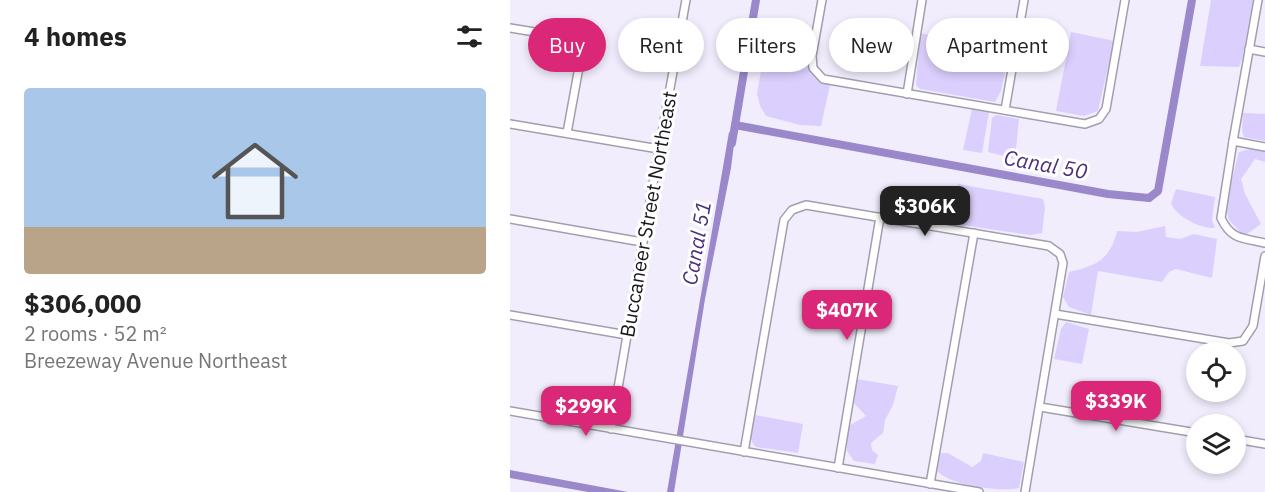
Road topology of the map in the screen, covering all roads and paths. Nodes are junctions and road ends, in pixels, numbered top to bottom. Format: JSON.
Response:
{"nodes":[{"id":1,"x":686,"y":0,"type":"edge"},
{"id":2,"x":822,"y":0,"type":"edge"},
{"id":3,"x":922,"y":0,"type":"edge"},
{"id":4,"x":1024,"y":0,"type":"edge"},
{"id":5,"x":1125,"y":0,"type":"edge"},
{"id":6,"x":1258,"y":0,"type":"edge"},
{"id":7,"x":510,"y":28,"type":"edge"},
{"id":8,"x":1250,"y":49,"type":"junction"},
{"id":9,"x":1265,"y":51,"type":"edge"},
{"id":10,"x":906,"y":94,"type":"junction"},
{"id":11,"x":1005,"y":111,"type":"junction"},
{"id":12,"x":510,"y":124,"type":"edge"},
{"id":13,"x":567,"y":133,"type":"junction"},
{"id":14,"x":1233,"y":141,"type":"junction"},
{"id":15,"x":1265,"y":147,"type":"edge"},
{"id":16,"x":659,"y":148,"type":"junction"},
{"id":17,"x":880,"y":217,"type":"junction"},
{"id":18,"x":510,"y":219,"type":"edge"},
{"id":19,"x":974,"y":233,"type":"junction"},
{"id":20,"x":642,"y":242,"type":"junction"},
{"id":21,"x":1265,"y":243,"type":"edge"},
{"id":22,"x":1265,"y":256,"type":"edge"},
{"id":23,"x":1055,"y":314,"type":"junction"},
{"id":24,"x":510,"y":315,"type":"edge"},
{"id":25,"x":627,"y":335,"type":"junction"},
{"id":26,"x":1040,"y":407,"type":"junction"},
{"id":27,"x":510,"y":411,"type":"edge"},
{"id":28,"x":611,"y":429,"type":"junction"},
{"id":29,"x":1186,"y":431,"type":"edge"},
{"id":30,"x":1246,"y":441,"type":"edge"},
{"id":31,"x":1265,"y":444,"type":"edge"},
{"id":32,"x":744,"y":452,"type":"junction"},
{"id":33,"x":838,"y":468,"type":"junction"},
{"id":34,"x":930,"y":484,"type":"junction"},
{"id":35,"x":979,"y":492,"type":"edge"},
{"id":36,"x":1025,"y":492,"type":"edge"}],
"edges":[{"from":1,"to":16,"type":"street","name":"Buccaneer Street Northeast"},
{"from":2,"to":10,"type":"street"},
{"from":3,"to":10,"type":"street"},
{"from":4,"to":11,"type":"street"},
{"from":5,"to":11,"type":"street"},
{"from":6,"to":8,"type":"street"},
{"from":7,"to":13,"type":"street"},
{"from":8,"to":9,"type":"street"},
{"from":8,"to":14,"type":"street"},
{"from":10,"to":11,"type":"street"},
{"from":12,"to":13,"type":"street"},
{"from":13,"to":16,"type":"street"},
{"from":14,"to":15,"type":"street"},
{"from":14,"to":21,"type":"street"},
{"from":16,"to":20,"type":"street","name":"Buccaneer Street Northeast"},
{"from":17,"to":19,"type":"street"},
{"from":17,"to":32,"type":"street"},
{"from":17,"to":33,"type":"street"},
{"from":18,"to":20,"type":"street"},
{"from":19,"to":23,"type":"street"},
{"from":19,"to":34,"type":"street"},
{"from":20,"to":25,"type":"street","name":"Buccaneer Street Northeast"},
{"from":22,"to":23,"type":"street"},
{"from":23,"to":26,"type":"street"},
{"from":24,"to":25,"type":"street"},
{"from":25,"to":28,"type":"street","name":"Buccaneer Street Northeast"},
{"from":26,"to":29,"type":"street"},
{"from":26,"to":36,"type":"street"},
{"from":27,"to":28,"type":"street"},
{"from":28,"to":32,"type":"street"},
{"from":30,"to":31,"type":"street"},
{"from":32,"to":33,"type":"street"},
{"from":33,"to":34,"type":"street"},
{"from":34,"to":35,"type":"street"}]}
